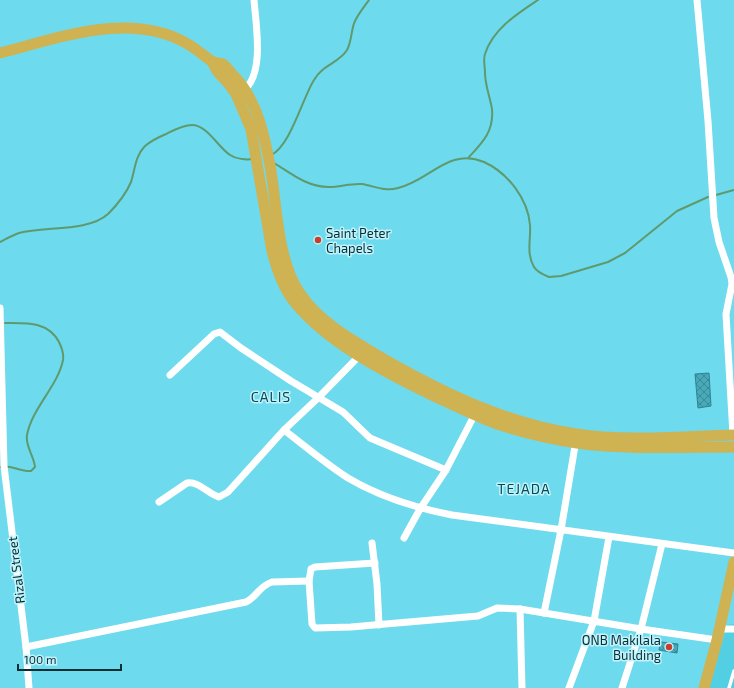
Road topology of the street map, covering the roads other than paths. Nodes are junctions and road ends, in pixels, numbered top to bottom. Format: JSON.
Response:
{"nodes":[{"id":1,"x":254,"y":0,"type":"edge"},
{"id":2,"x":697,"y":0,"type":"edge"},
{"id":3,"x":0,"y":53,"type":"edge"},
{"id":4,"x":240,"y":92,"type":"junction"},
{"id":5,"x":0,"y":308,"type":"edge"},
{"id":6,"x":363,"y":352,"type":"junction"},
{"id":7,"x":170,"y":375,"type":"dead end"},
{"id":8,"x":318,"y":398,"type":"junction"},
{"id":9,"x":476,"y":411,"type":"junction"},
{"id":10,"x":284,"y":430,"type":"junction"},
{"id":11,"x":734,"y":435,"type":"edge"},
{"id":12,"x":576,"y":438,"type":"junction"},
{"id":13,"x":734,"y":447,"type":"edge"},
{"id":14,"x":446,"y":470,"type":"junction"},
{"id":15,"x":159,"y":502,"type":"dead end"},
{"id":16,"x":420,"y":509,"type":"junction"},
{"id":17,"x":561,"y":530,"type":"junction"},
{"id":18,"x":609,"y":537,"type":"junction"},
{"id":19,"x":404,"y":538,"type":"dead end"},
{"id":20,"x":372,"y":543,"type":"dead end"},
{"id":21,"x":662,"y":544,"type":"junction"},
{"id":22,"x":734,"y":553,"type":"edge"},
{"id":23,"x":734,"y":562,"type":"edge"},
{"id":24,"x":374,"y":563,"type":"junction"},
{"id":25,"x":310,"y":581,"type":"junction"},
{"id":26,"x":732,"y":581,"type":"edge"},
{"id":27,"x":520,"y":609,"type":"junction"},
{"id":28,"x":544,"y":613,"type":"junction"},
{"id":29,"x":594,"y":621,"type":"junction"},
{"id":30,"x":379,"y":625,"type":"junction"},
{"id":31,"x":642,"y":629,"type":"junction"},
{"id":32,"x":734,"y":629,"type":"edge"},
{"id":33,"x":718,"y":634,"type":"junction"},
{"id":34,"x":26,"y":647,"type":"junction"},
{"id":35,"x":734,"y":671,"type":"edge"},
{"id":36,"x":29,"y":688,"type":"edge"},
{"id":37,"x":522,"y":688,"type":"edge"},
{"id":38,"x":569,"y":688,"type":"edge"},
{"id":39,"x":622,"y":688,"type":"edge"},
{"id":40,"x":704,"y":688,"type":"edge"},
{"id":41,"x":729,"y":688,"type":"edge"}],
"edges":[{"from":1,"to":4,"type":"street"},
{"from":2,"to":11,"type":"street"},
{"from":3,"to":4,"type":"highway"},
{"from":4,"to":6,"type":"highway"},
{"from":4,"to":6,"type":"highway"},
{"from":5,"to":34,"type":"street","name":"Rizal Street"},
{"from":6,"to":8,"type":"street"},
{"from":6,"to":9,"type":"highway"},
{"from":7,"to":8,"type":"street"},
{"from":8,"to":10,"type":"street"},
{"from":8,"to":14,"type":"street"},
{"from":9,"to":12,"type":"highway"},
{"from":9,"to":14,"type":"street"},
{"from":10,"to":15,"type":"street"},
{"from":10,"to":16,"type":"street"},
{"from":11,"to":12,"type":"highway"},
{"from":12,"to":13,"type":"highway"},
{"from":12,"to":17,"type":"street"},
{"from":14,"to":16,"type":"street"},
{"from":16,"to":17,"type":"street"},
{"from":16,"to":19,"type":"street"},
{"from":17,"to":18,"type":"street"},
{"from":17,"to":28,"type":"street"},
{"from":18,"to":21,"type":"street"},
{"from":18,"to":29,"type":"street"},
{"from":20,"to":24,"type":"street"},
{"from":21,"to":22,"type":"street"},
{"from":21,"to":31,"type":"street"},
{"from":23,"to":26,"type":"highway"},
{"from":24,"to":25,"type":"street"},
{"from":24,"to":30,"type":"street"},
{"from":25,"to":30,"type":"street"},
{"from":25,"to":34,"type":"street"},
{"from":26,"to":33,"type":"highway"},
{"from":27,"to":28,"type":"street"},
{"from":27,"to":30,"type":"street"},
{"from":27,"to":37,"type":"street"},
{"from":28,"to":29,"type":"street"},
{"from":29,"to":31,"type":"street"},
{"from":29,"to":38,"type":"street"},
{"from":31,"to":33,"type":"street"},
{"from":31,"to":39,"type":"street"},
{"from":32,"to":33,"type":"street"},
{"from":33,"to":40,"type":"highway"},
{"from":34,"to":36,"type":"street","name":"Rizal Street"},
{"from":35,"to":41,"type":"lane"}]}
